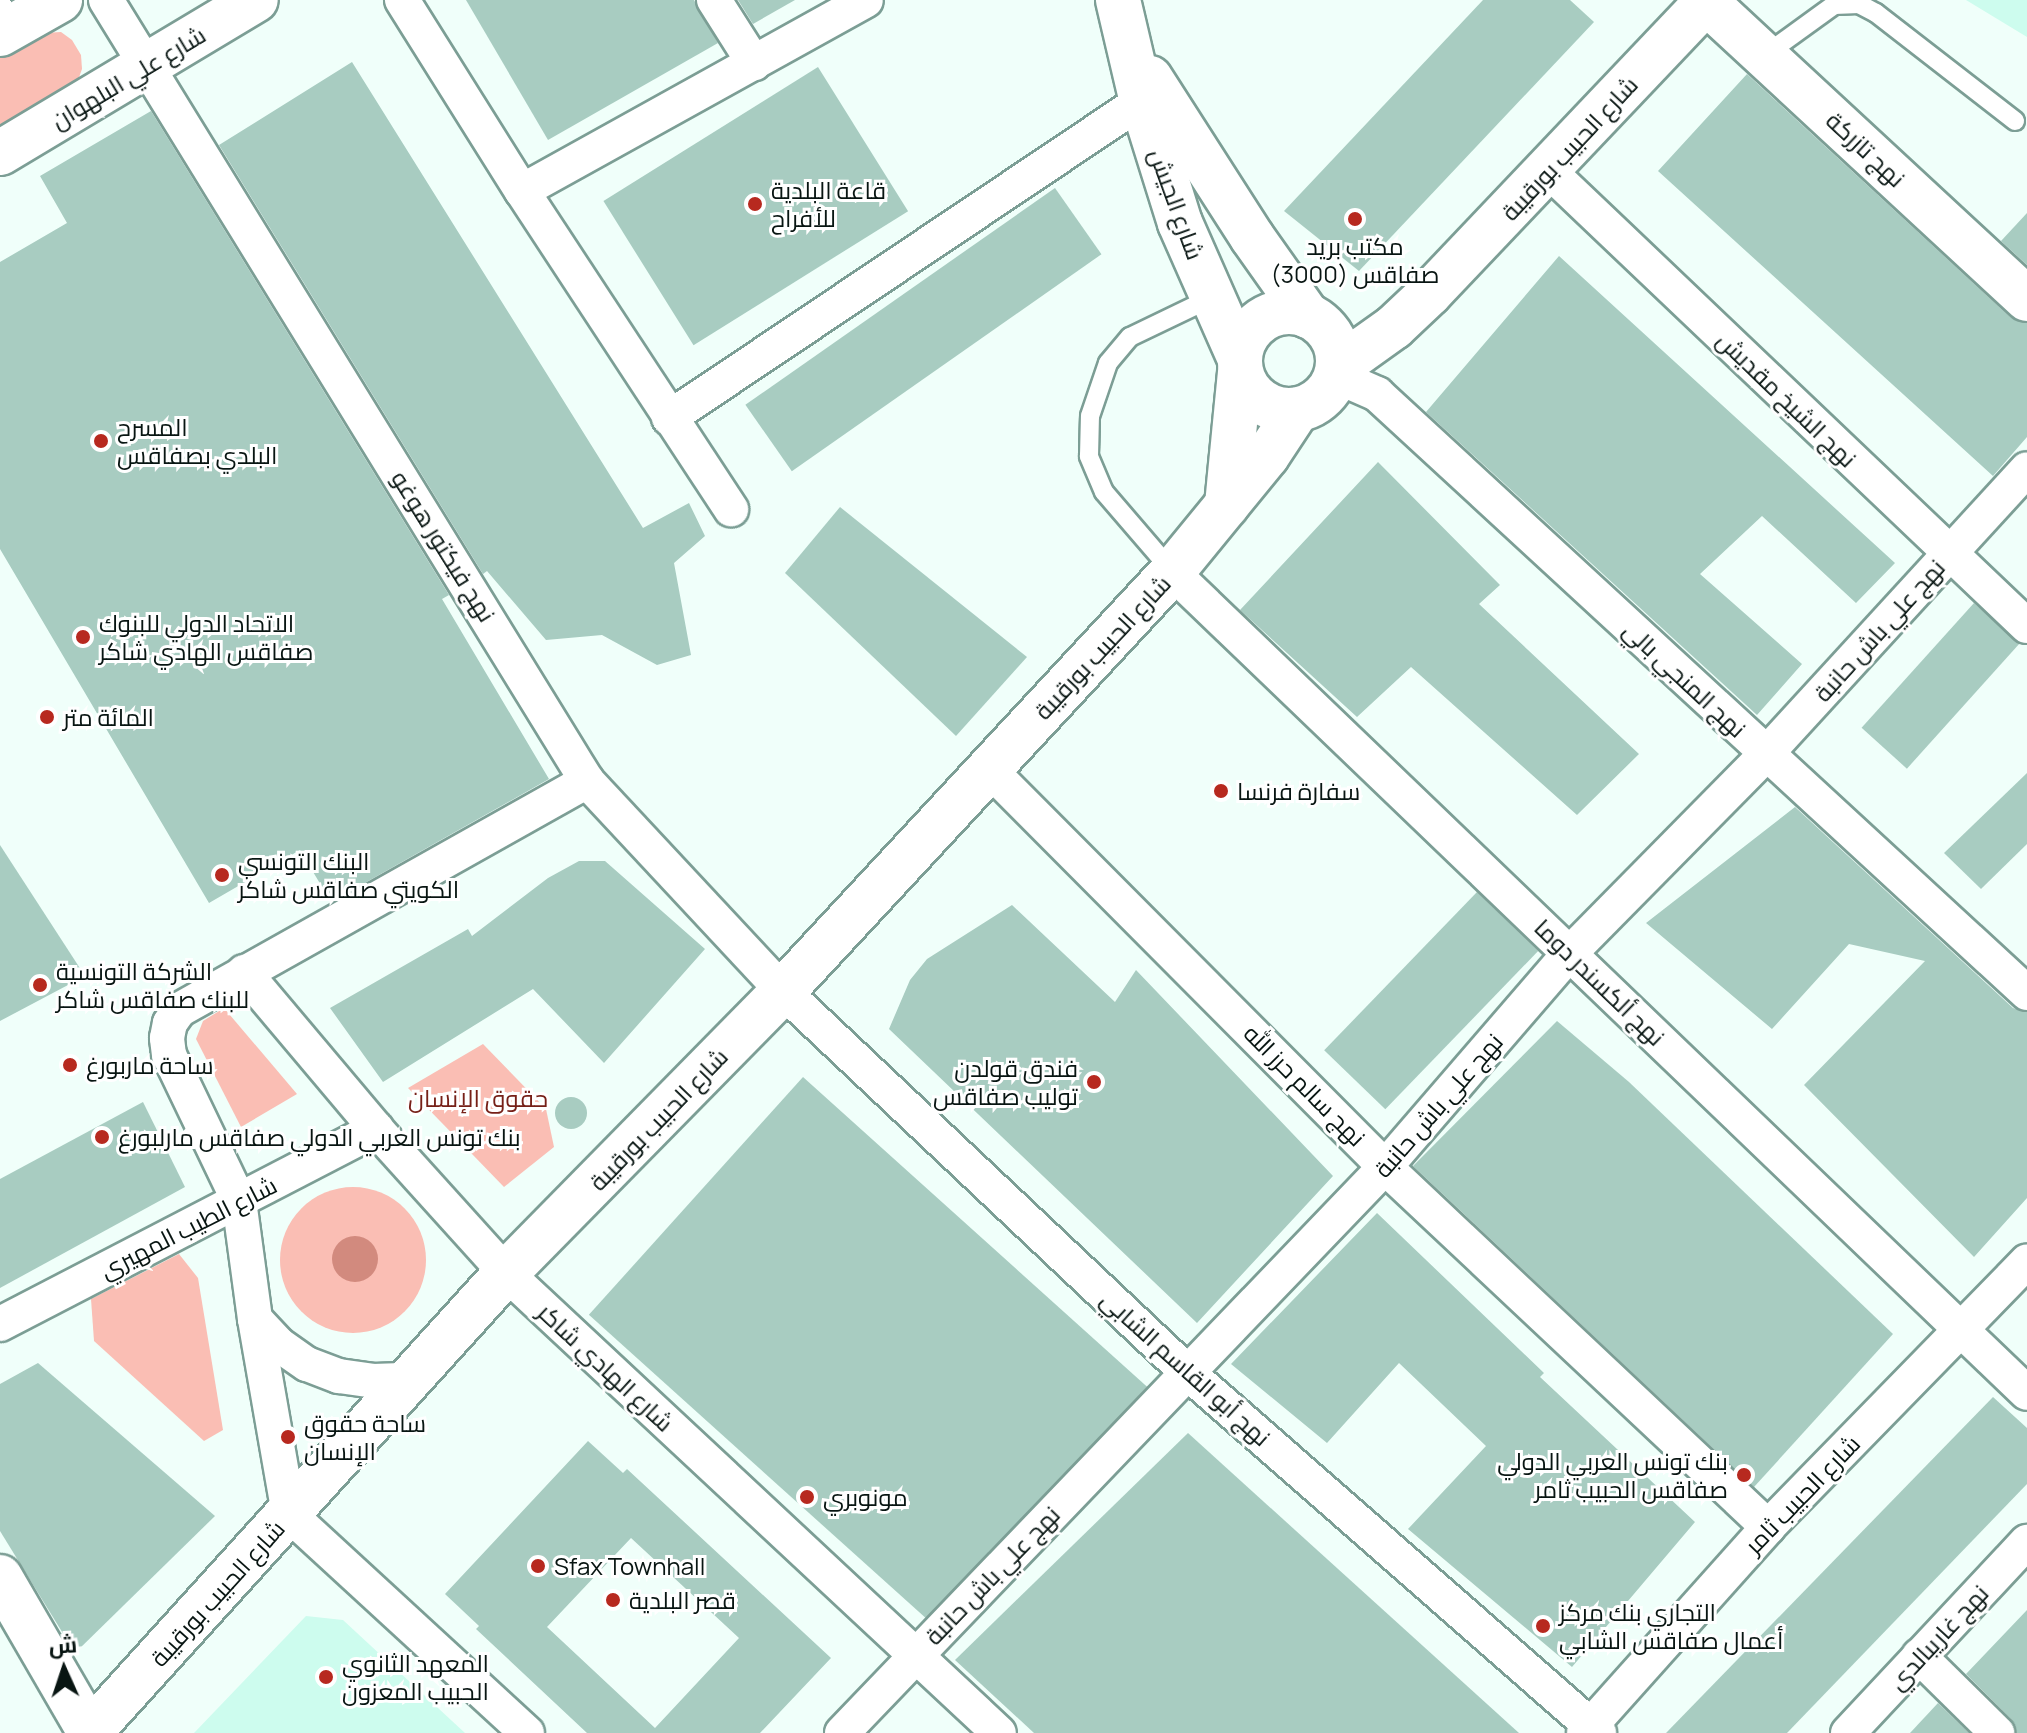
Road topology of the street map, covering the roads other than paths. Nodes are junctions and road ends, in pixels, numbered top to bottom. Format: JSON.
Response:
{"nodes":[{"id":1,"x":60,"y":0,"type":"edge"},
{"id":2,"x":106,"y":0,"type":"edge"},
{"id":3,"x":256,"y":0,"type":"edge"},
{"id":4,"x":402,"y":0,"type":"edge"},
{"id":5,"x":714,"y":0,"type":"edge"},
{"id":6,"x":866,"y":0,"type":"edge"},
{"id":7,"x":1118,"y":0,"type":"edge"},
{"id":8,"x":1705,"y":1,"type":"edge"},
{"id":9,"x":5,"y":20,"type":"edge"},
{"id":10,"x":1765,"y":55,"type":"junction"},
{"id":11,"x":754,"y":63,"type":"junction"},
{"id":12,"x":147,"y":68,"type":"junction"},
{"id":13,"x":1150,"y":94,"type":"junction"},
{"id":14,"x":2015,"y":121,"type":"dead end"},
{"id":15,"x":0,"y":153,"type":"edge"},
{"id":16,"x":1549,"y":171,"type":"junction"},
{"id":17,"x":522,"y":191,"type":"junction"},
{"id":18,"x":1430,"y":293,"type":"junction"},
{"id":19,"x":1213,"y":297,"type":"junction"},
{"id":20,"x":2027,"y":299,"type":"edge"},
{"id":21,"x":1315,"y":320,"type":"junction"},
{"id":22,"x":1240,"y":365,"type":"junction"},
{"id":23,"x":1337,"y":372,"type":"junction"},
{"id":24,"x":1298,"y":409,"type":"junction"},
{"id":25,"x":669,"y":418,"type":"junction"},
{"id":26,"x":2027,"y":469,"type":"edge"},
{"id":27,"x":1227,"y":505,"type":"junction"},
{"id":28,"x":731,"y":509,"type":"dead end"},
{"id":29,"x":1948,"y":554,"type":"junction"},
{"id":30,"x":1172,"y":572,"type":"junction"},
{"id":31,"x":2027,"y":626,"type":"edge"},
{"id":32,"x":1766,"y":754,"type":"junction"},
{"id":33,"x":988,"y":768,"type":"junction"},
{"id":34,"x":587,"y":781,"type":"junction"},
{"id":35,"x":1570,"y":953,"type":"junction"},
{"id":36,"x":244,"y":972,"type":"junction"},
{"id":37,"x":783,"y":991,"type":"junction"},
{"id":38,"x":2027,"y":993,"type":"edge"},
{"id":39,"x":376,"y":1129,"type":"junction"},
{"id":40,"x":1385,"y":1167,"type":"junction"},
{"id":41,"x":239,"y":1201,"type":"junction"},
{"id":42,"x":2027,"y":1262,"type":"edge"},
{"id":43,"x":506,"y":1273,"type":"junction"},
{"id":44,"x":255,"y":1319,"type":"junction"},
{"id":45,"x":0,"y":1324,"type":"edge"},
{"id":46,"x":1963,"y":1329,"type":"junction"},
{"id":47,"x":1187,"y":1372,"type":"junction"},
{"id":48,"x":410,"y":1380,"type":"junction"},
{"id":49,"x":2027,"y":1393,"type":"edge"},
{"id":50,"x":289,"y":1514,"type":"junction"},
{"id":51,"x":1768,"y":1527,"type":"junction"},
{"id":52,"x":2027,"y":1542,"type":"edge"},
{"id":53,"x":0,"y":1577,"type":"edge"},
{"id":54,"x":915,"y":1655,"type":"junction"},
{"id":55,"x":1919,"y":1656,"type":"junction"},
{"id":56,"x":1591,"y":1731,"type":"edge"},
{"id":57,"x":90,"y":1733,"type":"edge"},
{"id":58,"x":527,"y":1733,"type":"edge"},
{"id":59,"x":842,"y":1733,"type":"edge"},
{"id":60,"x":999,"y":1733,"type":"edge"},
{"id":61,"x":1848,"y":1733,"type":"edge"},
{"id":62,"x":1997,"y":1733,"type":"edge"}],
"edges":[{"from":1,"to":9,"type":"street"},
{"from":2,"to":12,"type":"street","name":"نهج فيكتور هوغو"},
{"from":3,"to":12,"type":"street","name":"شارع علي البلهوان"},
{"from":4,"to":17,"type":"street"},
{"from":5,"to":11,"type":"street"},
{"from":6,"to":11,"type":"street"},
{"from":7,"to":13,"type":"street","name":"شارع الجيش"},
{"from":8,"to":10,"type":"street","name":"نهج تازركة"},
{"from":8,"to":16,"type":"street","name":"شارع الحبيب بورقيبة"},
{"from":10,"to":14,"type":"lane"},
{"from":10,"to":20,"type":"street","name":"نهج تازركة"},
{"from":11,"to":17,"type":"street"},
{"from":12,"to":15,"type":"street","name":"شارع علي البلهوان"},
{"from":12,"to":34,"type":"street","name":"نهج فيكتور هوغو"},
{"from":13,"to":19,"type":"street","name":"شارع الجيش"},
{"from":13,"to":21,"type":"street","name":"شارع الجيش"},
{"from":13,"to":25,"type":"street"},
{"from":16,"to":18,"type":"street","name":"شارع الحبيب بورقيبة"},
{"from":16,"to":29,"type":"street","name":"نهج الشيخ مقديش"},
{"from":17,"to":25,"type":"street"},
{"from":18,"to":21,"type":"street","name":"شارع الحبيب بورقيبة"},
{"from":18,"to":23,"type":"street","name":"شارع الحبيب بورقيبة"},
{"from":19,"to":22,"type":"street","name":"شارع الجيش"},
{"from":19,"to":30,"type":"lane"},
{"from":21,"to":22,"type":"street"},
{"from":21,"to":23,"type":"street"},
{"from":22,"to":24,"type":"street"},
{"from":22,"to":27,"type":"street"},
{"from":23,"to":24,"type":"street"},
{"from":23,"to":32,"type":"street","name":"نهج المنجي بالي"},
{"from":24,"to":27,"type":"street","name":"شارع الحبيب بورقيبة"},
{"from":25,"to":28,"type":"street"},
{"from":26,"to":29,"type":"street","name":"نهج علي باش حانبة"},
{"from":27,"to":30,"type":"street","name":"شارع الحبيب بورقيبة"},
{"from":29,"to":31,"type":"street","name":"نهج الشيخ مقديش"},
{"from":29,"to":32,"type":"street","name":"نهج علي باش حانبة"},
{"from":30,"to":33,"type":"street","name":"شارع الحبيب بورقيبة"},
{"from":30,"to":35,"type":"street","name":"نهج ألكسندر دوما"},
{"from":32,"to":35,"type":"street","name":"نهج علي باش حانبة"},
{"from":32,"to":38,"type":"street","name":"نهج المنجي بالي"},
{"from":33,"to":37,"type":"street","name":"شارع الحبيب بورقيبة"},
{"from":33,"to":40,"type":"street","name":"نهج سالم حرز الله"},
{"from":34,"to":36,"type":"street"},
{"from":34,"to":37,"type":"street","name":"نهج فيكتور هوغو"},
{"from":35,"to":40,"type":"street","name":"نهج علي باش حانبة"},
{"from":35,"to":46,"type":"street","name":"نهج ألكسندر دوما"},
{"from":36,"to":39,"type":"street","name":"شارع الهادي شاكر"},
{"from":36,"to":41,"type":"street"},
{"from":37,"to":43,"type":"street","name":"شارع الحبيب بورقيبة"},
{"from":37,"to":47,"type":"street","name":"نهج أبو القاسم الشابي"},
{"from":39,"to":41,"type":"street","name":"شارع الطيب المهيري"},
{"from":39,"to":43,"type":"street","name":"شارع الهادي شاكر"},
{"from":40,"to":47,"type":"street","name":"نهج علي باش حانبة"},
{"from":40,"to":51,"type":"street","name":"نهج سالم حرز الله"},
{"from":41,"to":44,"type":"street"},
{"from":41,"to":45,"type":"street","name":"شارع الطيب المهيري"},
{"from":42,"to":46,"type":"street","name":"شارع الحبيب ثامر"},
{"from":43,"to":48,"type":"street","name":"شارع الحبيب بورقيبة"},
{"from":43,"to":54,"type":"street","name":"شارع الهادي شاكر"},
{"from":44,"to":48,"type":"street"},
{"from":44,"to":50,"type":"street"},
{"from":46,"to":49,"type":"street","name":"نهج ألكسندر دوما"},
{"from":46,"to":51,"type":"street","name":"شارع الحبيب ثامر"},
{"from":47,"to":54,"type":"street","name":"نهج علي باش حانبة"},
{"from":47,"to":56,"type":"street","name":"نهج أبو القاسم الشابي"},
{"from":48,"to":50,"type":"street","name":"شارع الحبيب بورقيبة"},
{"from":50,"to":57,"type":"street","name":"شارع الحبيب بورقيبة"},
{"from":50,"to":58,"type":"street"},
{"from":51,"to":56,"type":"street","name":"شارع الحبيب ثامر"},
{"from":52,"to":55,"type":"street","name":"نهج غاريبالدي"},
{"from":53,"to":57,"type":"street"},
{"from":54,"to":59,"type":"street","name":"نهج علي باش حانبة"},
{"from":54,"to":60,"type":"street","name":"شارع الهادي شاكر"},
{"from":55,"to":61,"type":"street","name":"نهج غاريبالدي"},
{"from":55,"to":62,"type":"street"}]}
